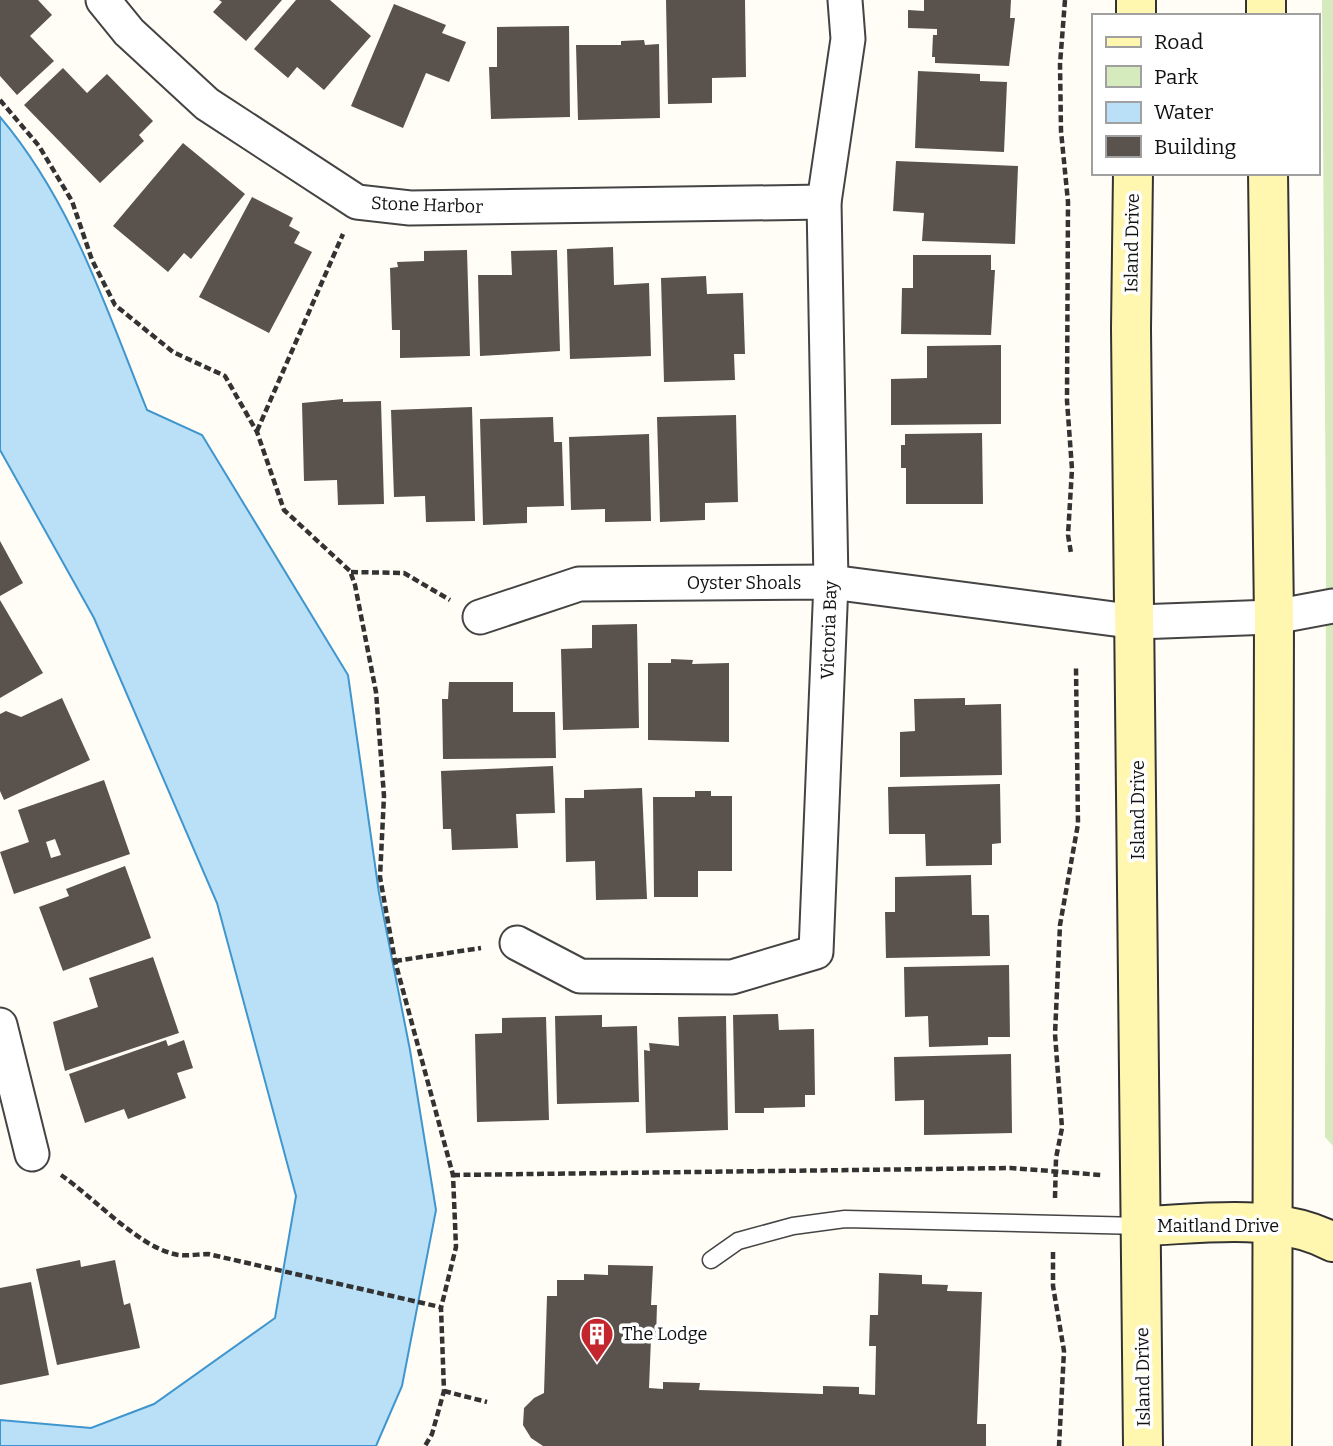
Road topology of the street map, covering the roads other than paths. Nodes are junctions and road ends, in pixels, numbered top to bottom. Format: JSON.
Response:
{"nodes":[{"id":1,"x":103,"y":0,"type":"edge"},
{"id":2,"x":845,"y":0,"type":"edge"},
{"id":3,"x":1133,"y":175,"type":"edge"},
{"id":4,"x":1268,"y":175,"type":"edge"},
{"id":5,"x":824,"y":202,"type":"junction"},
{"id":6,"x":831,"y":582,"type":"junction"},
{"id":7,"x":1333,"y":607,"type":"edge"},
{"id":8,"x":480,"y":617,"type":"road end"},
{"id":9,"x":1274,"y":617,"type":"junction"},
{"id":10,"x":1137,"y":622,"type":"junction"},
{"id":11,"x":517,"y":943,"type":"road end"},
{"id":12,"x":0,"y":1025,"type":"edge"},
{"id":13,"x":32,"y":1154,"type":"road end"},
{"id":14,"x":1271,"y":1223,"type":"junction"},
{"id":15,"x":1141,"y":1226,"type":"junction"},
{"id":16,"x":1333,"y":1242,"type":"edge"},
{"id":17,"x":711,"y":1260,"type":"dead end"},
{"id":18,"x":1143,"y":1446,"type":"edge"},
{"id":19,"x":1272,"y":1446,"type":"edge"}],
"edges":[{"from":1,"to":5,"type":"street","name":"Stone Harbor"},
{"from":2,"to":5,"type":"street","name":"Victoria Bay"},
{"from":3,"to":10,"type":"main road","name":"Island Drive"},
{"from":4,"to":9,"type":"main road"},
{"from":5,"to":6,"type":"street","name":"Victoria Bay"},
{"from":6,"to":8,"type":"street","name":"Oyster Shoals"},
{"from":6,"to":10,"type":"street","name":"Oyster Shoals"},
{"from":6,"to":11,"type":"street","name":"Victoria Bay"},
{"from":7,"to":9,"type":"street","name":"Oyster Shoals"},
{"from":9,"to":10,"type":"street","name":"Oyster Shoals"},
{"from":9,"to":14,"type":"main road"},
{"from":10,"to":15,"type":"main road","name":"Island Drive"},
{"from":12,"to":13,"type":"street"},
{"from":14,"to":15,"type":"main road","name":"Maitland Drive"},
{"from":14,"to":16,"type":"main road","name":"Maitland Drive"},
{"from":14,"to":19,"type":"main road"},
{"from":15,"to":17,"type":"lane"},
{"from":15,"to":18,"type":"main road","name":"Island Drive"}]}
